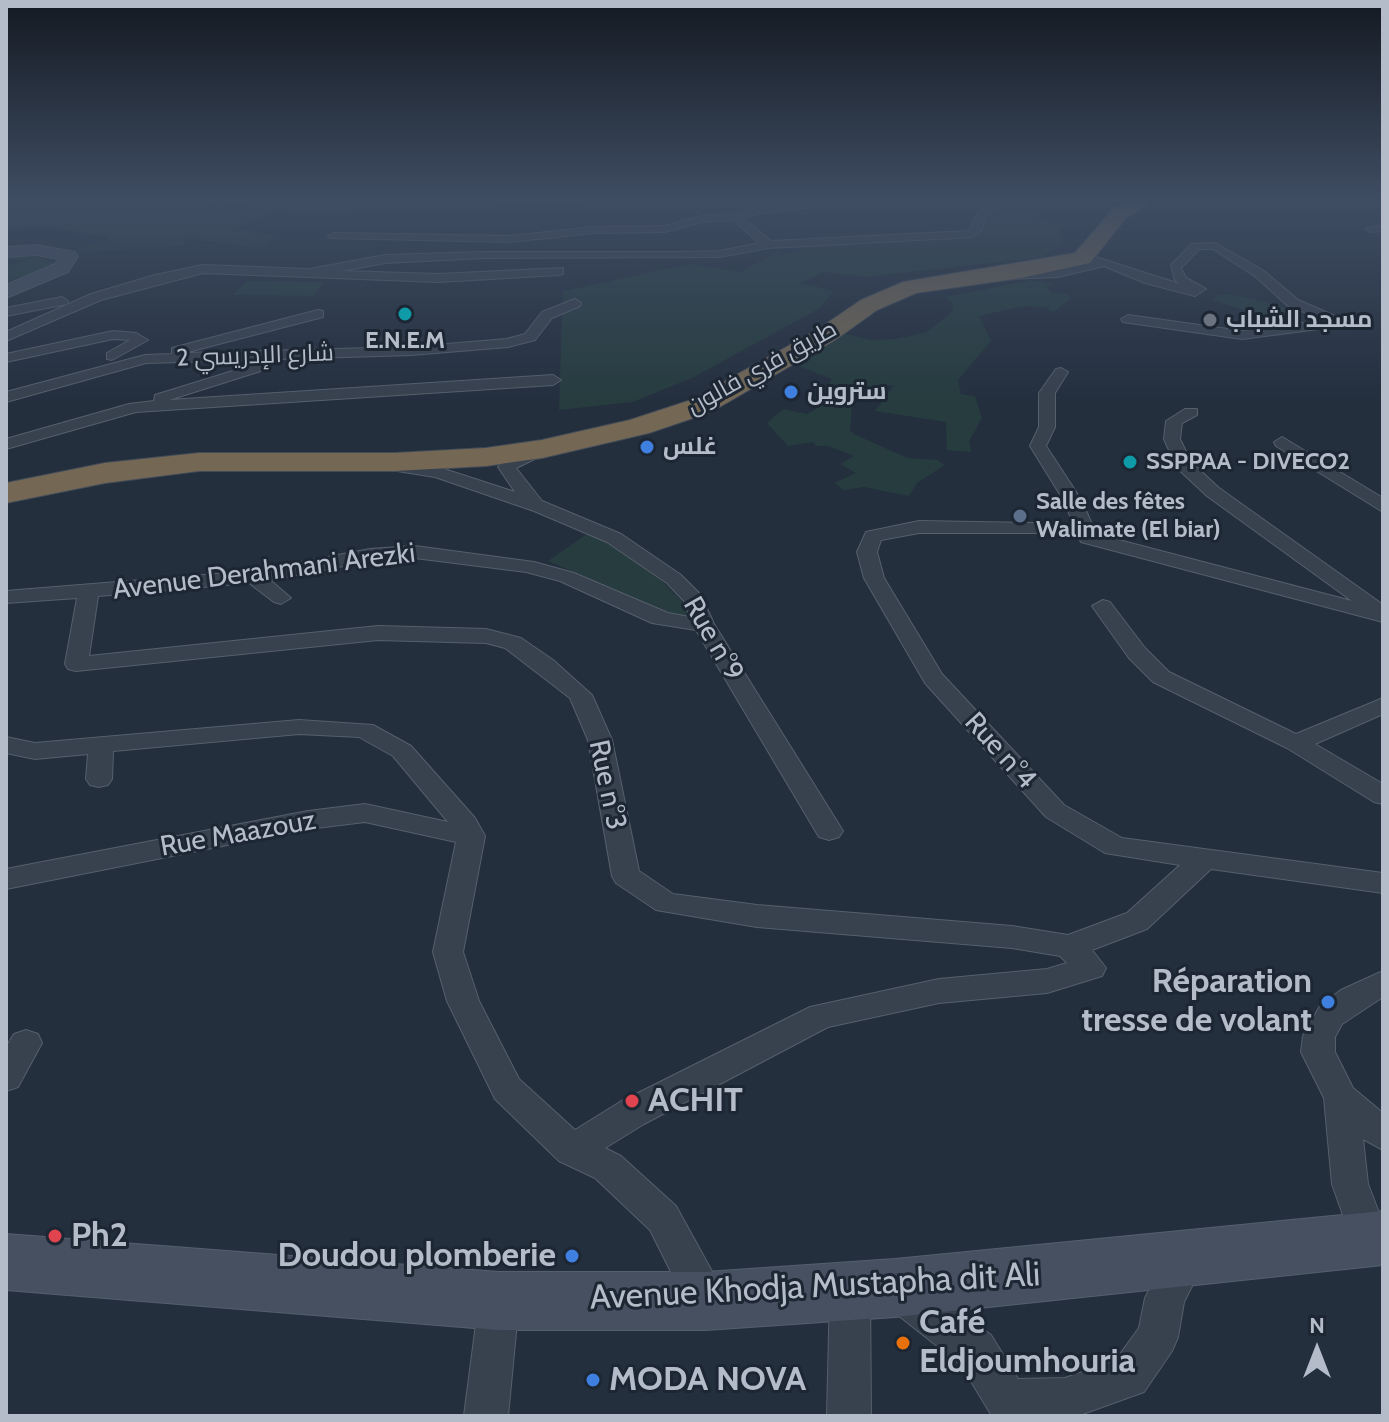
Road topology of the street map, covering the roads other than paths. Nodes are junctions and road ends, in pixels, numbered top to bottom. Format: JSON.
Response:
{"nodes":[{"id":1,"x":61,"y":268,"type":"edge"},
{"id":2,"x":335,"y":268,"type":"edge"},
{"id":3,"x":991,"y":268,"type":"edge"},
{"id":4,"x":1037,"y":268,"type":"edge"},
{"id":5,"x":1119,"y":268,"type":"edge"},
{"id":6,"x":1175,"y":268,"type":"edge"},
{"id":7,"x":1251,"y":268,"type":"edge"},
{"id":8,"x":559,"y":271,"type":"dead end"},
{"id":9,"x":305,"y":274,"type":"junction"},
{"id":10,"x":6,"y":292,"type":"edge"},
{"id":11,"x":96,"y":297,"type":"junction"},
{"id":12,"x":575,"y":303,"type":"dead end"},
{"id":13,"x":6,"y":312,"type":"edge"},
{"id":14,"x":318,"y":314,"type":"dead end"},
{"id":15,"x":1128,"y":319,"type":"dead end"},
{"id":16,"x":6,"y":337,"type":"edge"},
{"id":17,"x":302,"y":355,"type":"junction"},
{"id":18,"x":6,"y":358,"type":"edge"},
{"id":19,"x":145,"y":359,"type":"junction"},
{"id":20,"x":1061,"y":372,"type":"dead end"},
{"id":21,"x":553,"y":380,"type":"dead end"},
{"id":22,"x":54,"y":385,"type":"junction"},
{"id":23,"x":6,"y":397,"type":"edge"},
{"id":24,"x":135,"y":407,"type":"junction"},
{"id":25,"x":1191,"y":412,"type":"dead end"},
{"id":26,"x":1282,"y":442,"type":"dead end"},
{"id":27,"x":6,"y":444,"type":"edge"},
{"id":28,"x":542,"y":449,"type":"junction"},
{"id":29,"x":366,"y":462,"type":"junction"},
{"id":30,"x":6,"y":481,"type":"edge"},
{"id":31,"x":6,"y":493,"type":"edge"},
{"id":32,"x":1383,"y":506,"type":"edge"},
{"id":33,"x":541,"y":507,"type":"junction"},
{"id":34,"x":1034,"y":529,"type":"dead end"},
{"id":35,"x":253,"y":577,"type":"junction"},
{"id":36,"x":88,"y":592,"type":"junction"},
{"id":37,"x":6,"y":597,"type":"edge"},
{"id":38,"x":281,"y":598,"type":"dead end"},
{"id":39,"x":1103,"y":606,"type":"dead end"},
{"id":40,"x":1383,"y":615,"type":"edge"},
{"id":41,"x":703,"y":624,"type":"junction"},
{"id":42,"x":1383,"y":705,"type":"edge"},
{"id":43,"x":1296,"y":743,"type":"junction"},
{"id":44,"x":101,"y":745,"type":"junction"},
{"id":45,"x":16,"y":750,"type":"edge"},
{"id":46,"x":99,"y":779,"type":"dead end"},
{"id":47,"x":1383,"y":796,"type":"edge"},
{"id":48,"x":829,"y":831,"type":"dead end"},
{"id":49,"x":471,"y":836,"type":"junction"},
{"id":50,"x":1204,"y":859,"type":"junction"},
{"id":51,"x":6,"y":879,"type":"edge"},
{"id":52,"x":1383,"y":883,"type":"edge"},
{"id":53,"x":1069,"y":946,"type":"junction"},
{"id":54,"x":1383,"y":983,"type":"edge"},
{"id":55,"x":26,"y":1043,"type":"dead end"},
{"id":56,"x":6,"y":1077,"type":"edge"},
{"id":57,"x":1341,"y":1098,"type":"junction"},
{"id":58,"x":1383,"y":1135,"type":"edge"},
{"id":59,"x":572,"y":1150,"type":"junction"},
{"id":60,"x":1377,"y":1239,"type":"edge"},
{"id":61,"x":1186,"y":1260,"type":"junction"},
{"id":62,"x":6,"y":1262,"type":"edge"},
{"id":63,"x":872,"y":1290,"type":"junction"},
{"id":64,"x":499,"y":1301,"type":"junction"},
{"id":65,"x":706,"y":1301,"type":"junction"},
{"id":66,"x":486,"y":1416,"type":"edge"},
{"id":67,"x":849,"y":1416,"type":"edge"}],
"edges":[{"from":1,"to":10,"type":"main road"},
{"from":2,"to":9,"type":"street"},
{"from":3,"to":30,"type":"highway"},
{"from":4,"to":28,"type":"highway","name":"طريق فري فالون"},
{"from":5,"to":6,"type":"street"},
{"from":7,"to":15,"type":"street"},
{"from":8,"to":9,"type":"street"},
{"from":9,"to":11,"type":"street"},
{"from":11,"to":13,"type":"street"},
{"from":11,"to":16,"type":"street"},
{"from":12,"to":17,"type":"street","name":"شارع الإدريسي 2"},
{"from":14,"to":19,"type":"street"},
{"from":17,"to":19,"type":"street","name":"شارع الإدريسي 2"},
{"from":17,"to":24,"type":"street"},
{"from":18,"to":22,"type":"street"},
{"from":19,"to":22,"type":"street","name":"شارع الإدريسي 2"},
{"from":20,"to":40,"type":"street"},
{"from":21,"to":24,"type":"street"},
{"from":22,"to":23,"type":"street","name":"شارع الإدريسي 2"},
{"from":24,"to":27,"type":"street"},
{"from":25,"to":40,"type":"street"},
{"from":26,"to":32,"type":"street"},
{"from":28,"to":29,"type":"highway","name":"طريق فري فالون"},
{"from":28,"to":33,"type":"street"},
{"from":29,"to":31,"type":"highway","name":"طريق فري فالون"},
{"from":29,"to":33,"type":"street","name":"Rue n°9"},
{"from":33,"to":41,"type":"street","name":"Rue n°9"},
{"from":34,"to":50,"type":"street","name":"Rue n°4"},
{"from":35,"to":36,"type":"street","name":"Avenue Derahmani Arezki"},
{"from":35,"to":38,"type":"street"},
{"from":35,"to":41,"type":"street","name":"Avenue Derahmani Arezki"},
{"from":36,"to":37,"type":"street","name":"Avenue Derahmani Arezki"},
{"from":36,"to":53,"type":"street","name":"Rue n°3"},
{"from":39,"to":43,"type":"street"},
{"from":41,"to":48,"type":"street","name":"Rue n°9"},
{"from":42,"to":43,"type":"street"},
{"from":43,"to":47,"type":"street"},
{"from":44,"to":45,"type":"street"},
{"from":44,"to":46,"type":"street"},
{"from":44,"to":49,"type":"street"},
{"from":49,"to":51,"type":"street","name":"Rue Maazouz"},
{"from":49,"to":59,"type":"street"},
{"from":50,"to":52,"type":"street","name":"Rue n°4"},
{"from":50,"to":53,"type":"street"},
{"from":53,"to":59,"type":"street"},
{"from":54,"to":57,"type":"street"},
{"from":55,"to":56,"type":"street"},
{"from":57,"to":58,"type":"street"},
{"from":57,"to":60,"type":"street"},
{"from":59,"to":65,"type":"street"},
{"from":60,"to":61,"type":"main road","name":"Avenue Khodja Mustapha dit Ali"},
{"from":61,"to":63,"type":"main road","name":"Avenue Khodja Mustapha dit Ali"},
{"from":61,"to":63,"type":"street"},
{"from":62,"to":64,"type":"main road","name":"Avenue Khodja Mustapha dit Ali"},
{"from":63,"to":65,"type":"main road","name":"Avenue Khodja Mustapha dit Ali"},
{"from":63,"to":67,"type":"street"},
{"from":64,"to":65,"type":"main road","name":"Avenue Khodja Mustapha dit Ali"},
{"from":64,"to":66,"type":"street"}]}
